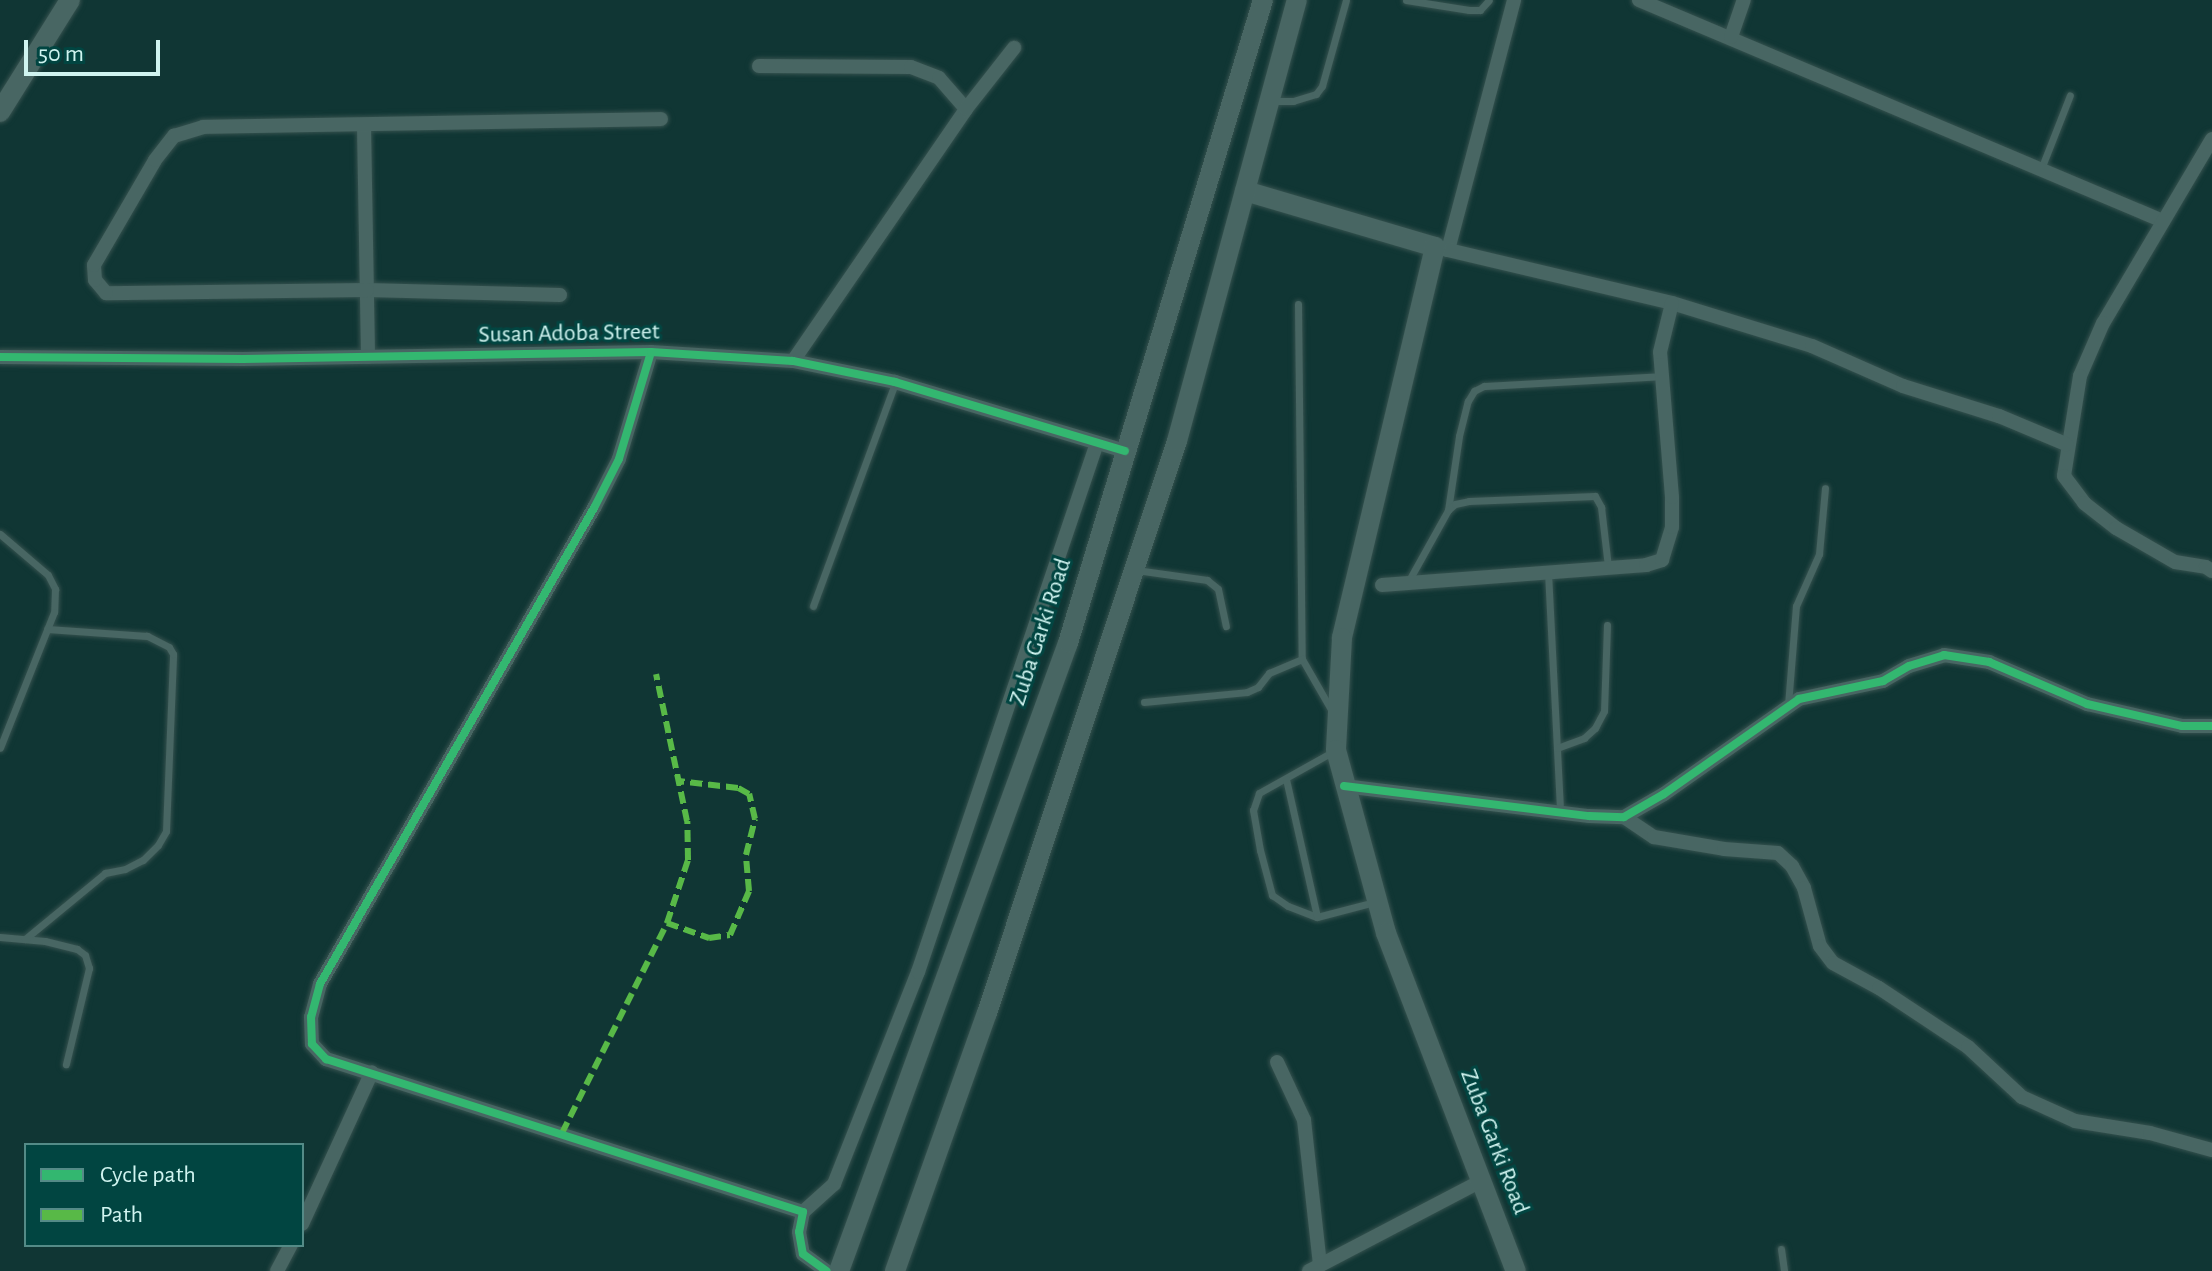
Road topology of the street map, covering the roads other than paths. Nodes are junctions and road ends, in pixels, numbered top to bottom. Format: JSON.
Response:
{"nodes":[{"id":1,"x":70,"y":0,"type":"edge"},
{"id":2,"x":1263,"y":0,"type":"edge"},
{"id":3,"x":1297,"y":0,"type":"edge"},
{"id":4,"x":1346,"y":0,"type":"edge"},
{"id":5,"x":1406,"y":0,"type":"edge"},
{"id":6,"x":1489,"y":0,"type":"edge"},
{"id":7,"x":1514,"y":0,"type":"edge"},
{"id":8,"x":1639,"y":0,"type":"edge"},
{"id":9,"x":1744,"y":0,"type":"edge"},
{"id":10,"x":1731,"y":37,"type":"junction"},
{"id":11,"x":1014,"y":48,"type":"dead end"},
{"id":12,"x":759,"y":66,"type":"dead end"},
{"id":13,"x":2070,"y":95,"type":"dead end"},
{"id":14,"x":1269,"y":101,"type":"junction"},
{"id":15,"x":966,"y":109,"type":"junction"},
{"id":16,"x":0,"y":112,"type":"edge"},
{"id":17,"x":661,"y":119,"type":"dead end"},
{"id":18,"x":364,"y":126,"type":"junction"},
{"id":19,"x":2212,"y":139,"type":"edge"},
{"id":20,"x":2041,"y":169,"type":"junction"},
{"id":21,"x":1245,"y":191,"type":"junction"},
{"id":22,"x":2163,"y":221,"type":"junction"},
{"id":23,"x":1442,"y":249,"type":"junction"},
{"id":24,"x":367,"y":290,"type":"junction"},
{"id":25,"x":560,"y":295,"type":"dead end"},
{"id":26,"x":1672,"y":303,"type":"junction"},
{"id":27,"x":1298,"y":304,"type":"dead end"},
{"id":28,"x":651,"y":352,"type":"junction"},
{"id":29,"x":0,"y":357,"type":"edge"},
{"id":30,"x":368,"y":357,"type":"junction"},
{"id":31,"x":793,"y":361,"type":"junction"},
{"id":32,"x":1663,"y":376,"type":"junction"},
{"id":33,"x":895,"y":382,"type":"junction"},
{"id":34,"x":1097,"y":443,"type":"junction"},
{"id":35,"x":2066,"y":444,"type":"junction"},
{"id":36,"x":1125,"y":451,"type":"junction"},
{"id":37,"x":1825,"y":488,"type":"dead end"},
{"id":38,"x":1448,"y":510,"type":"junction"},
{"id":39,"x":0,"y":534,"type":"edge"},
{"id":40,"x":1608,"y":568,"type":"junction"},
{"id":41,"x":1134,"y":570,"type":"junction"},
{"id":42,"x":2212,"y":571,"type":"edge"},
{"id":43,"x":1548,"y":572,"type":"junction"},
{"id":44,"x":1408,"y":582,"type":"junction"},
{"id":45,"x":1382,"y":585,"type":"dead end"},
{"id":46,"x":813,"y":606,"type":"dead end"},
{"id":47,"x":1607,"y":625,"type":"dead end"},
{"id":48,"x":1226,"y":626,"type":"dead end"},
{"id":49,"x":47,"y":629,"type":"junction"},
{"id":50,"x":1302,"y":659,"type":"junction"},
{"id":51,"x":1144,"y":702,"type":"dead end"},
{"id":52,"x":1788,"y":705,"type":"junction"},
{"id":53,"x":1338,"y":722,"type":"junction"},
{"id":54,"x":2212,"y":726,"type":"edge"},
{"id":55,"x":0,"y":748,"type":"edge"},
{"id":56,"x":1557,"y":748,"type":"junction"},
{"id":57,"x":1336,"y":750,"type":"junction"},
{"id":58,"x":1286,"y":779,"type":"junction"},
{"id":59,"x":1344,"y":786,"type":"junction"},
{"id":60,"x":1560,"y":813,"type":"junction"},
{"id":61,"x":1624,"y":817,"type":"junction"},
{"id":62,"x":1377,"y":902,"type":"junction"},
{"id":63,"x":1317,"y":917,"type":"junction"},
{"id":64,"x":0,"y":937,"type":"edge"},
{"id":65,"x":25,"y":939,"type":"junction"},
{"id":66,"x":1277,"y":1062,"type":"dead end"},
{"id":67,"x":66,"y":1064,"type":"dead end"},
{"id":68,"x":372,"y":1072,"type":"junction"},
{"id":69,"x":2212,"y":1150,"type":"edge"},
{"id":70,"x":1481,"y":1181,"type":"junction"},
{"id":71,"x":803,"y":1212,"type":"junction"},
{"id":72,"x":304,"y":1220,"type":"edge"},
{"id":73,"x":290,"y":1247,"type":"edge"},
{"id":74,"x":1781,"y":1249,"type":"dead end"},
{"id":75,"x":809,"y":1266,"type":"edge"},
{"id":76,"x":1314,"y":1268,"type":"edge"},
{"id":77,"x":277,"y":1271,"type":"edge"},
{"id":78,"x":826,"y":1271,"type":"edge"},
{"id":79,"x":839,"y":1271,"type":"edge"},
{"id":80,"x":895,"y":1271,"type":"edge"},
{"id":81,"x":1516,"y":1271,"type":"edge"},
{"id":82,"x":1784,"y":1271,"type":"edge"}],
"edges":[{"from":1,"to":16,"type":"main road"},
{"from":2,"to":36,"type":"main road","name":"Zuba Garki Road"},
{"from":3,"to":14,"type":"main road"},
{"from":4,"to":14,"type":"lane"},
{"from":5,"to":6,"type":"lane"},
{"from":7,"to":23,"type":"street"},
{"from":8,"to":10,"type":"street"},
{"from":9,"to":10,"type":"street"},
{"from":10,"to":20,"type":"street"},
{"from":11,"to":15,"type":"street"},
{"from":12,"to":15,"type":"street"},
{"from":13,"to":20,"type":"lane"},
{"from":14,"to":21,"type":"main road"},
{"from":15,"to":31,"type":"street"},
{"from":17,"to":18,"type":"street"},
{"from":18,"to":24,"type":"street"},
{"from":18,"to":24,"type":"street"},
{"from":19,"to":22,"type":"street"},
{"from":20,"to":22,"type":"street"},
{"from":21,"to":23,"type":"main road"},
{"from":21,"to":41,"type":"main road"},
{"from":22,"to":35,"type":"street"},
{"from":23,"to":26,"type":"street"},
{"from":23,"to":53,"type":"main road","name":"Zuba Garki Road"},
{"from":24,"to":25,"type":"street"},
{"from":24,"to":30,"type":"street"},
{"from":26,"to":32,"type":"street"},
{"from":26,"to":35,"type":"street"},
{"from":27,"to":50,"type":"lane"},
{"from":28,"to":30,"type":"street","name":"Susan Adoba Street"},
{"from":28,"to":31,"type":"street","name":"Susan Adoba Street"},
{"from":28,"to":68,"type":"street"},
{"from":29,"to":30,"type":"street","name":"Susan Adoba Street"},
{"from":31,"to":33,"type":"street","name":"Susan Adoba Street"},
{"from":32,"to":38,"type":"lane"},
{"from":32,"to":40,"type":"street"},
{"from":33,"to":34,"type":"street","name":"Susan Adoba Street"},
{"from":33,"to":46,"type":"lane"},
{"from":34,"to":36,"type":"street","name":"Susan Adoba Street"},
{"from":34,"to":71,"type":"street"},
{"from":35,"to":42,"type":"street"},
{"from":36,"to":79,"type":"main road","name":"Zuba Garki Road"},
{"from":37,"to":52,"type":"lane"},
{"from":38,"to":40,"type":"lane"},
{"from":38,"to":44,"type":"lane"},
{"from":39,"to":49,"type":"lane"},
{"from":40,"to":43,"type":"street"},
{"from":41,"to":48,"type":"lane"},
{"from":41,"to":80,"type":"main road"},
{"from":43,"to":44,"type":"street"},
{"from":43,"to":56,"type":"lane"},
{"from":44,"to":45,"type":"street"},
{"from":47,"to":56,"type":"lane"},
{"from":49,"to":55,"type":"lane"},
{"from":49,"to":65,"type":"lane"},
{"from":50,"to":51,"type":"lane"},
{"from":50,"to":53,"type":"lane"},
{"from":52,"to":54,"type":"street"},
{"from":52,"to":61,"type":"street"},
{"from":53,"to":57,"type":"main road","name":"Zuba Garki Road"},
{"from":56,"to":60,"type":"lane"},
{"from":57,"to":58,"type":"lane"},
{"from":57,"to":59,"type":"main road","name":"Zuba Garki Road"},
{"from":58,"to":63,"type":"lane"},
{"from":58,"to":63,"type":"lane"},
{"from":59,"to":60,"type":"street"},
{"from":59,"to":62,"type":"main road","name":"Zuba Garki Road"},
{"from":60,"to":61,"type":"street"},
{"from":61,"to":69,"type":"street"},
{"from":62,"to":63,"type":"lane"},
{"from":62,"to":70,"type":"main road","name":"Zuba Garki Road"},
{"from":64,"to":65,"type":"lane"},
{"from":65,"to":67,"type":"lane"},
{"from":66,"to":76,"type":"street"},
{"from":68,"to":71,"type":"street"},
{"from":68,"to":72,"type":"street"},
{"from":70,"to":76,"type":"street"},
{"from":70,"to":81,"type":"main road","name":"Zuba Garki Road"},
{"from":71,"to":75,"type":"street"},
{"from":73,"to":77,"type":"street"},
{"from":74,"to":82,"type":"lane"},
{"from":75,"to":78,"type":"street"}]}
